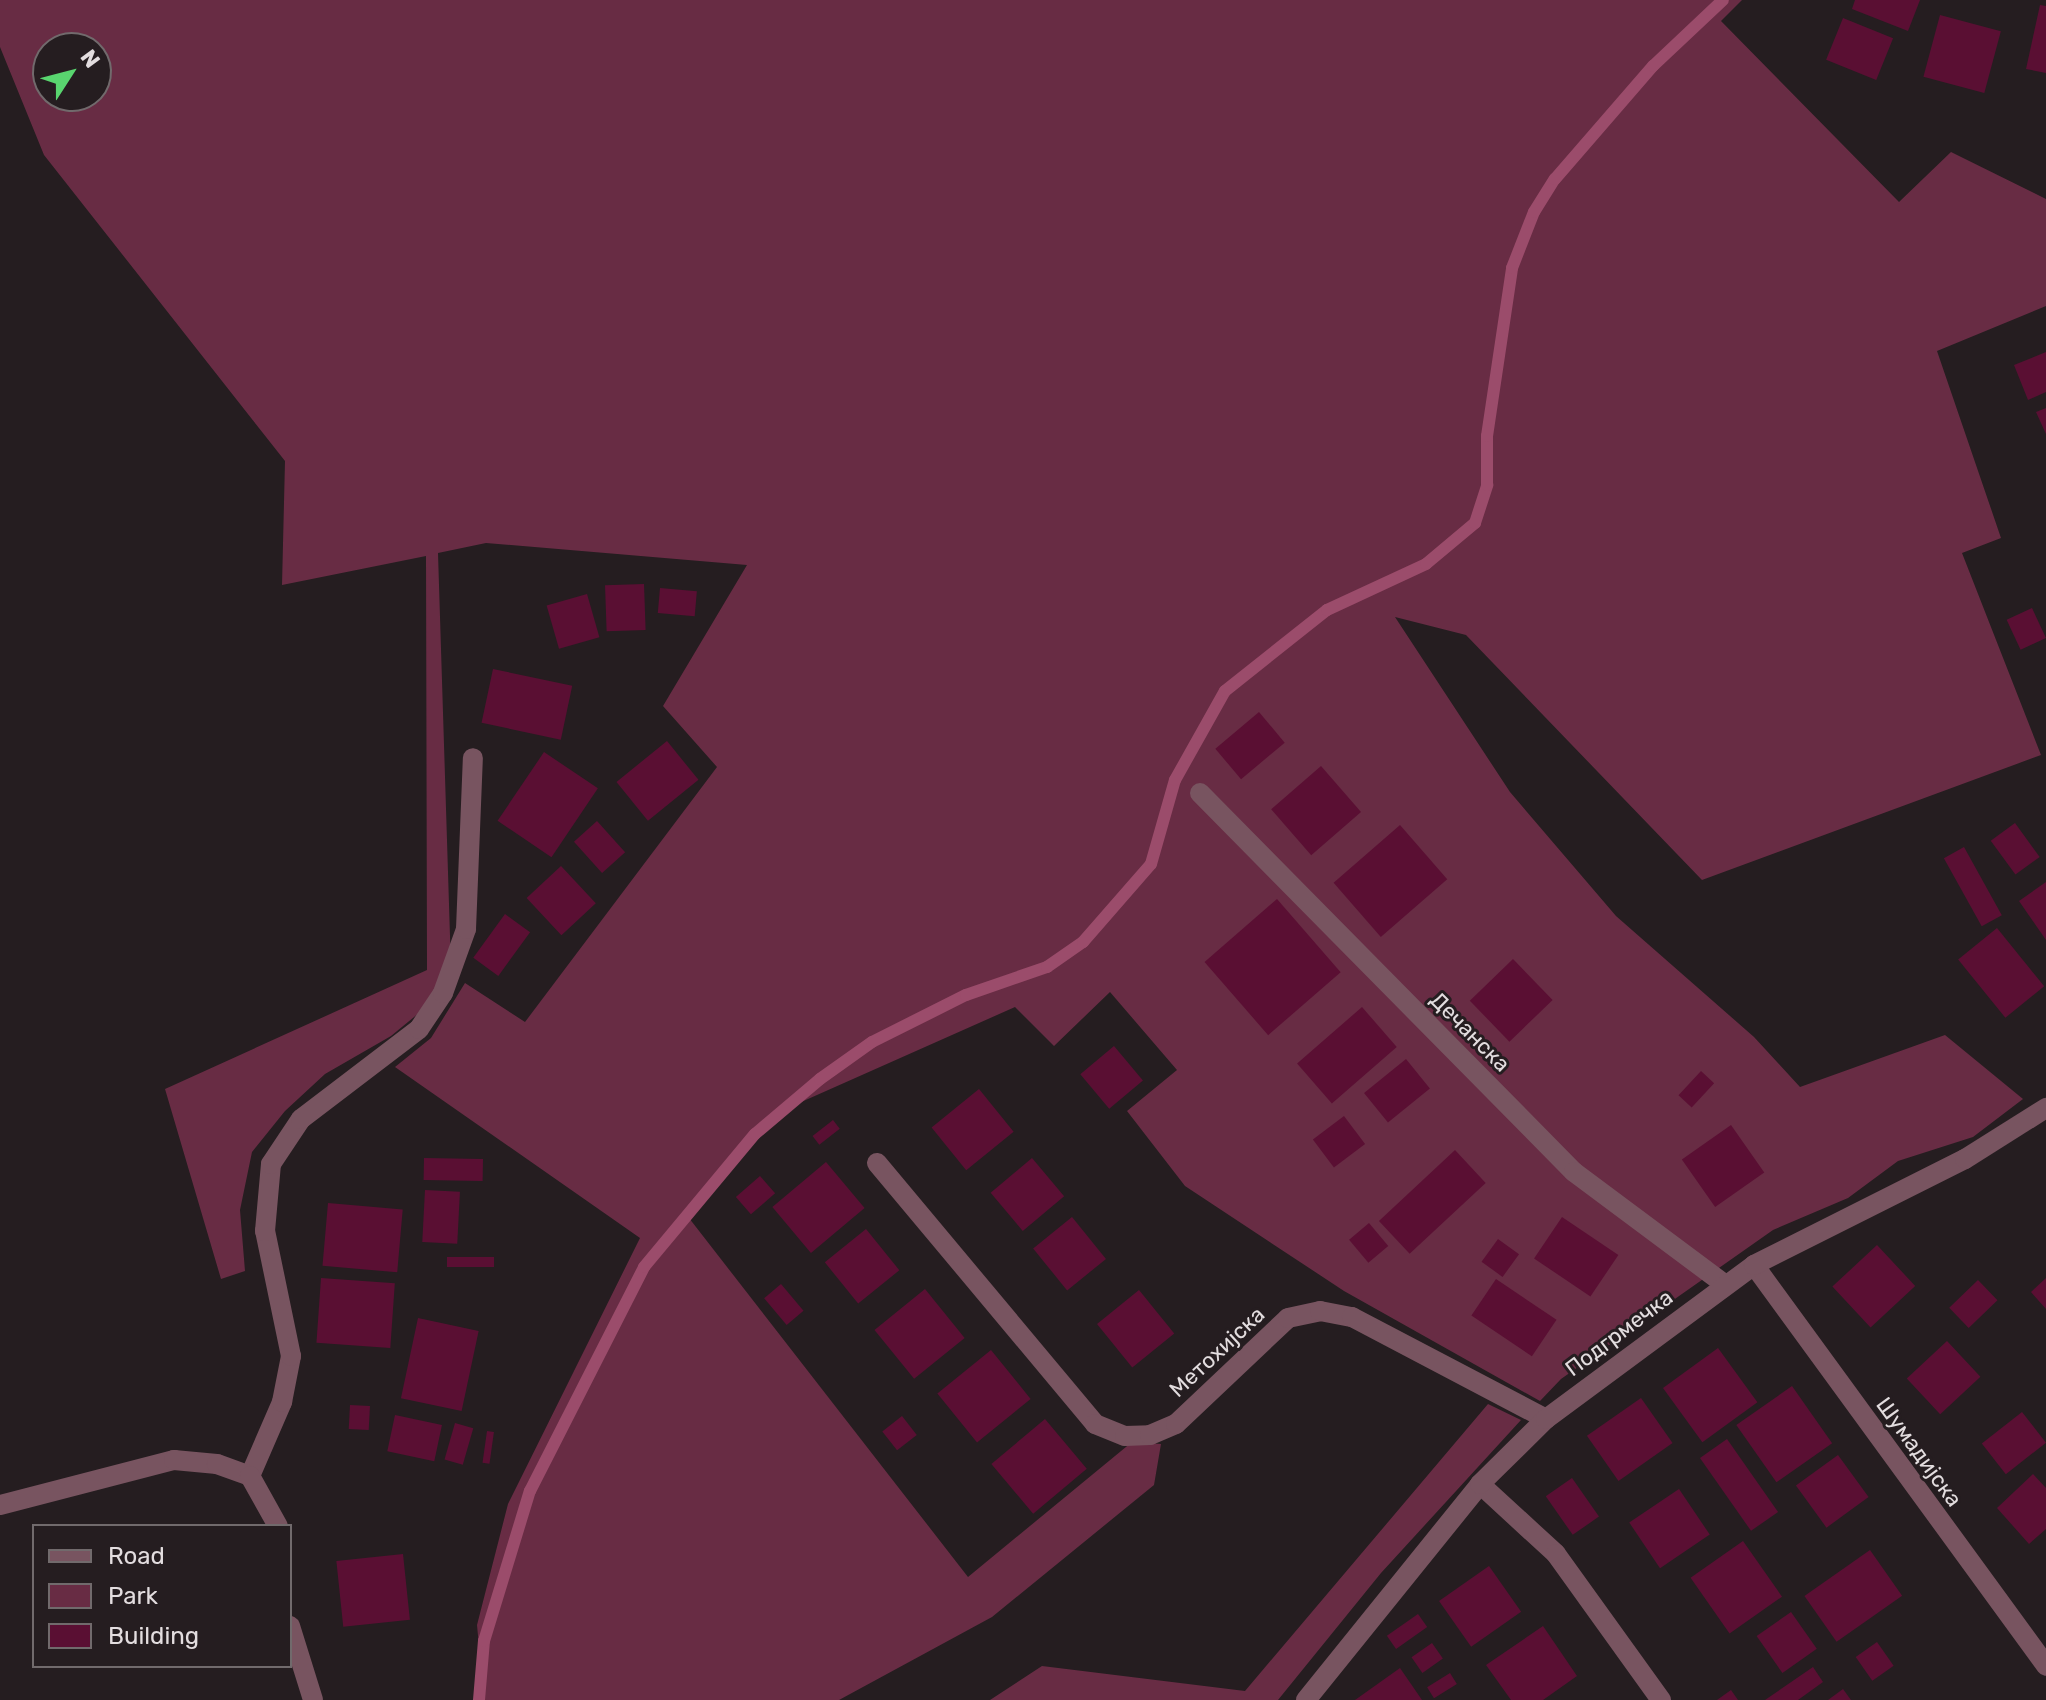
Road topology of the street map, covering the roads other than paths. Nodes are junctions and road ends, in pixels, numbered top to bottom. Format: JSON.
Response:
{"nodes":[{"id":1,"x":473,"y":758,"type":"dead end"},
{"id":2,"x":1200,"y":793,"type":"dead end"},
{"id":3,"x":2046,"y":1108,"type":"edge"},
{"id":4,"x":877,"y":1163,"type":"dead end"},
{"id":5,"x":1754,"y":1265,"type":"junction"},
{"id":6,"x":1724,"y":1284,"type":"junction"},
{"id":7,"x":1546,"y":1419,"type":"junction"},
{"id":8,"x":250,"y":1476,"type":"junction"},
{"id":9,"x":1480,"y":1484,"type":"junction"},
{"id":10,"x":0,"y":1505,"type":"edge"},
{"id":11,"x":277,"y":1524,"type":"edge"},
{"id":12,"x":292,"y":1632,"type":"edge"},
{"id":13,"x":2046,"y":1666,"type":"edge"},
{"id":14,"x":313,"y":1700,"type":"edge"},
{"id":15,"x":1306,"y":1700,"type":"edge"},
{"id":16,"x":1661,"y":1700,"type":"edge"}],
"edges":[{"from":1,"to":8,"type":"street"},
{"from":2,"to":6,"type":"street","name":"Дечанска"},
{"from":3,"to":5,"type":"street","name":"Подгрмечка"},
{"from":4,"to":7,"type":"street","name":"Метохијска"},
{"from":5,"to":6,"type":"street","name":"Подгрмечка"},
{"from":5,"to":13,"type":"street","name":"Шумадијска"},
{"from":6,"to":7,"type":"street","name":"Подгрмечка"},
{"from":7,"to":9,"type":"street","name":"Подгрмечка"},
{"from":8,"to":10,"type":"street"},
{"from":8,"to":11,"type":"street"},
{"from":9,"to":15,"type":"street","name":"Подгрмечка"},
{"from":9,"to":16,"type":"street"},
{"from":12,"to":14,"type":"street"}]}
